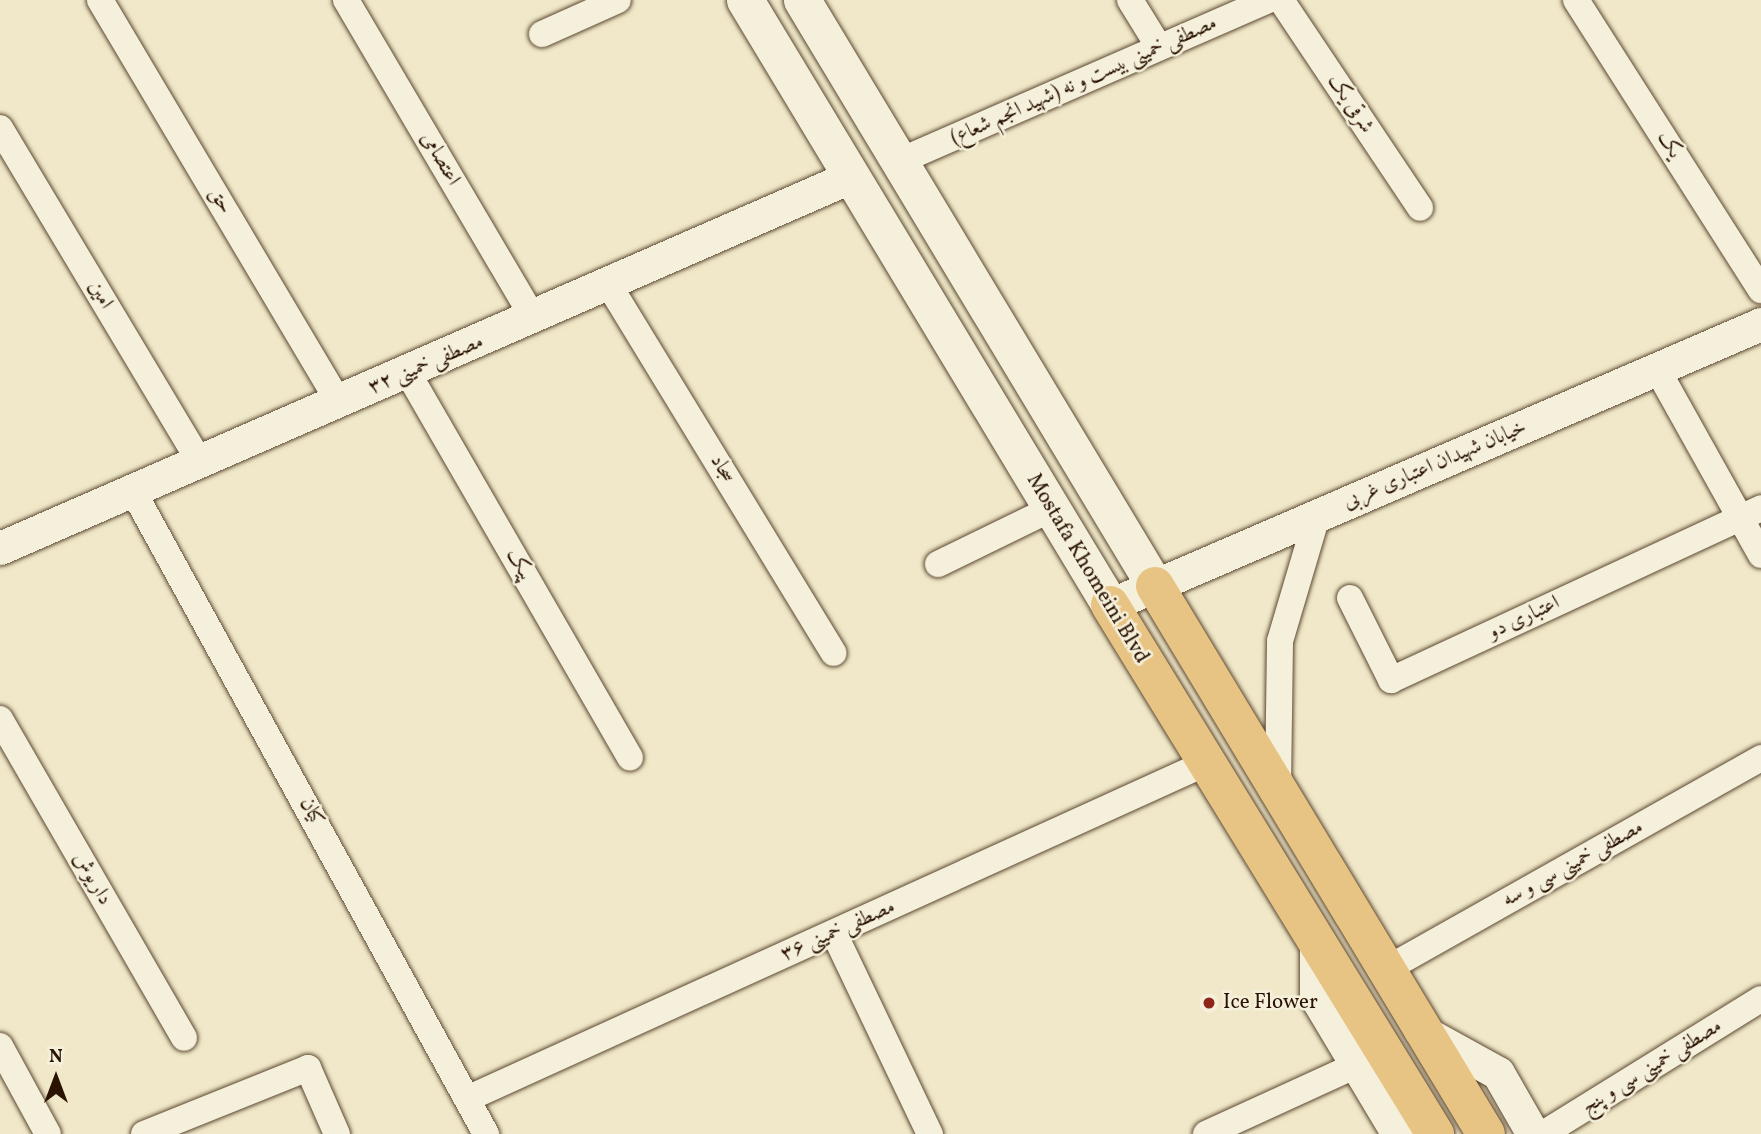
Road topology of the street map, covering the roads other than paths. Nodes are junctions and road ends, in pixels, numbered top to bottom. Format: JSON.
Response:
{"nodes":[{"id":1,"x":100,"y":0,"type":"edge"},
{"id":2,"x":346,"y":0,"type":"edge"},
{"id":3,"x":618,"y":0,"type":"edge"},
{"id":4,"x":745,"y":0,"type":"edge"},
{"id":5,"x":802,"y":0,"type":"edge"},
{"id":6,"x":1130,"y":0,"type":"edge"},
{"id":7,"x":1268,"y":0,"type":"edge"},
{"id":8,"x":1281,"y":0,"type":"edge"},
{"id":9,"x":1576,"y":0,"type":"edge"},
{"id":10,"x":542,"y":34,"type":"dead end"},
{"id":11,"x":1159,"y":47,"type":"junction"},
{"id":12,"x":0,"y":128,"type":"edge"},
{"id":13,"x":900,"y":161,"type":"junction"},
{"id":14,"x":850,"y":177,"type":"junction"},
{"id":15,"x":1420,"y":208,"type":"dead end"},
{"id":16,"x":609,"y":285,"type":"junction"},
{"id":17,"x":1761,"y":290,"type":"edge"},
{"id":18,"x":533,"y":318,"type":"junction"},
{"id":19,"x":1761,"y":324,"type":"edge"},
{"id":20,"x":1657,"y":369,"type":"junction"},
{"id":21,"x":408,"y":373,"type":"junction"},
{"id":22,"x":339,"y":402,"type":"junction"},
{"id":23,"x":200,"y":462,"type":"junction"},
{"id":24,"x":133,"y":491,"type":"junction"},
{"id":25,"x":1051,"y":509,"type":"junction"},
{"id":26,"x":1750,"y":514,"type":"edge"},
{"id":27,"x":1317,"y":516,"type":"junction"},
{"id":28,"x":0,"y":548,"type":"edge"},
{"id":29,"x":1761,"y":555,"type":"edge"},
{"id":30,"x":938,"y":564,"type":"dead end"},
{"id":31,"x":1155,"y":586,"type":"junction"},
{"id":32,"x":1350,"y":598,"type":"dead end"},
{"id":33,"x":1110,"y":606,"type":"junction"},
{"id":34,"x":834,"y":653,"type":"dead end"},
{"id":35,"x":0,"y":719,"type":"edge"},
{"id":36,"x":630,"y":757,"type":"dead end"},
{"id":37,"x":1761,"y":758,"type":"edge"},
{"id":38,"x":1206,"y":763,"type":"junction"},
{"id":39,"x":1278,"y":786,"type":"junction"},
{"id":40,"x":834,"y":933,"type":"junction"},
{"id":41,"x":1316,"y":937,"type":"junction"},
{"id":42,"x":1385,"y":970,"type":"junction"},
{"id":43,"x":1761,"y":999,"type":"edge"},
{"id":44,"x":1420,"y":1030,"type":"junction"},
{"id":45,"x":184,"y":1038,"type":"dead end"},
{"id":46,"x":0,"y":1045,"type":"edge"},
{"id":47,"x":1357,"y":1065,"type":"junction"},
{"id":48,"x":469,"y":1098,"type":"junction"},
{"id":49,"x":924,"y":1132,"type":"edge"},
{"id":50,"x":48,"y":1134,"type":"edge"},
{"id":51,"x":144,"y":1134,"type":"edge"},
{"id":52,"x":337,"y":1134,"type":"edge"},
{"id":53,"x":486,"y":1134,"type":"edge"},
{"id":54,"x":1206,"y":1134,"type":"edge"},
{"id":55,"x":1398,"y":1134,"type":"edge"},
{"id":56,"x":1435,"y":1134,"type":"edge"},
{"id":57,"x":1486,"y":1134,"type":"edge"},
{"id":58,"x":1533,"y":1134,"type":"edge"},
{"id":59,"x":1543,"y":1134,"type":"edge"}],
"edges":[{"from":1,"to":22,"type":"street","name":"حق"},
{"from":2,"to":18,"type":"street","name":"اعتصامی"},
{"from":3,"to":10,"type":"street"},
{"from":4,"to":14,"type":"main road","name":"Mostafa Khomeini Blvd"},
{"from":5,"to":13,"type":"main road"},
{"from":6,"to":11,"type":"street"},
{"from":7,"to":11,"type":"street","name":"مصطفی خمینی بیست و نه (شهید انجم شعاع)"},
{"from":8,"to":15,"type":"street","name":"شرقی یک"},
{"from":9,"to":17,"type":"street","name":"یک"},
{"from":11,"to":13,"type":"street","name":"مصطفی خمینی بیست و نه (شهید انجم شعاع)"},
{"from":12,"to":23,"type":"street","name":"امین"},
{"from":13,"to":31,"type":"main road"},
{"from":14,"to":16,"type":"street","name":"مصطفی خمینی ۳۲"},
{"from":14,"to":25,"type":"main road","name":"Mostafa Khomeini Blvd"},
{"from":16,"to":18,"type":"street","name":"مصطفی خمینی ۳۲"},
{"from":16,"to":34,"type":"street","name":"سجاد"},
{"from":18,"to":21,"type":"street","name":"مصطفی خمینی ۳۲"},
{"from":19,"to":20,"type":"street","name":"خیابان شهیدان اعتباری غربی"},
{"from":20,"to":26,"type":"street"},
{"from":20,"to":27,"type":"street","name":"خیابان شهیدان اعتباری غربی"},
{"from":21,"to":22,"type":"street","name":"مصطفی خمینی ۳۲"},
{"from":21,"to":36,"type":"street","name":"پیک"},
{"from":22,"to":23,"type":"street","name":"مصطفی خمینی ۳۲"},
{"from":23,"to":24,"type":"street","name":"مصطفی خمینی ۳۲"},
{"from":24,"to":28,"type":"street","name":"مصطفی خمینی ۳۲"},
{"from":24,"to":48,"type":"street","name":"کیان"},
{"from":25,"to":30,"type":"street"},
{"from":25,"to":33,"type":"main road","name":"Mostafa Khomeini Blvd"},
{"from":26,"to":29,"type":"street"},
{"from":26,"to":32,"type":"street","name":"اعتباری دو"},
{"from":27,"to":31,"type":"street","name":"خیابان شهیدان اعتباری غربی"},
{"from":27,"to":39,"type":"street"},
{"from":31,"to":33,"type":"street","name":"خیابان شهیدان اعتباری غربی"},
{"from":31,"to":39,"type":"main road"},
{"from":33,"to":38,"type":"main road","name":"Mostafa Khomeini Blvd"},
{"from":35,"to":45,"type":"street","name":"داریوش"},
{"from":37,"to":42,"type":"street","name":"مصطفی خمینی سی و سه"},
{"from":38,"to":40,"type":"street","name":"مصطفی خمینی ۳۶"},
{"from":38,"to":41,"type":"main road","name":"Mostafa Khomeini Blvd"},
{"from":39,"to":42,"type":"main road"},
{"from":40,"to":48,"type":"street","name":"مصطفی خمینی ۳۶"},
{"from":40,"to":49,"type":"street"},
{"from":41,"to":47,"type":"street"},
{"from":41,"to":56,"type":"main road","name":"Mostafa Khomeini Blvd"},
{"from":42,"to":44,"type":"main road"},
{"from":43,"to":59,"type":"street","name":"مصطفی خمینی سی و پنج"},
{"from":44,"to":57,"type":"main road"},
{"from":44,"to":58,"type":"street"},
{"from":46,"to":50,"type":"street"},
{"from":47,"to":54,"type":"street"},
{"from":47,"to":55,"type":"street"},
{"from":48,"to":53,"type":"street","name":"کیان"},
{"from":51,"to":52,"type":"street"}]}
